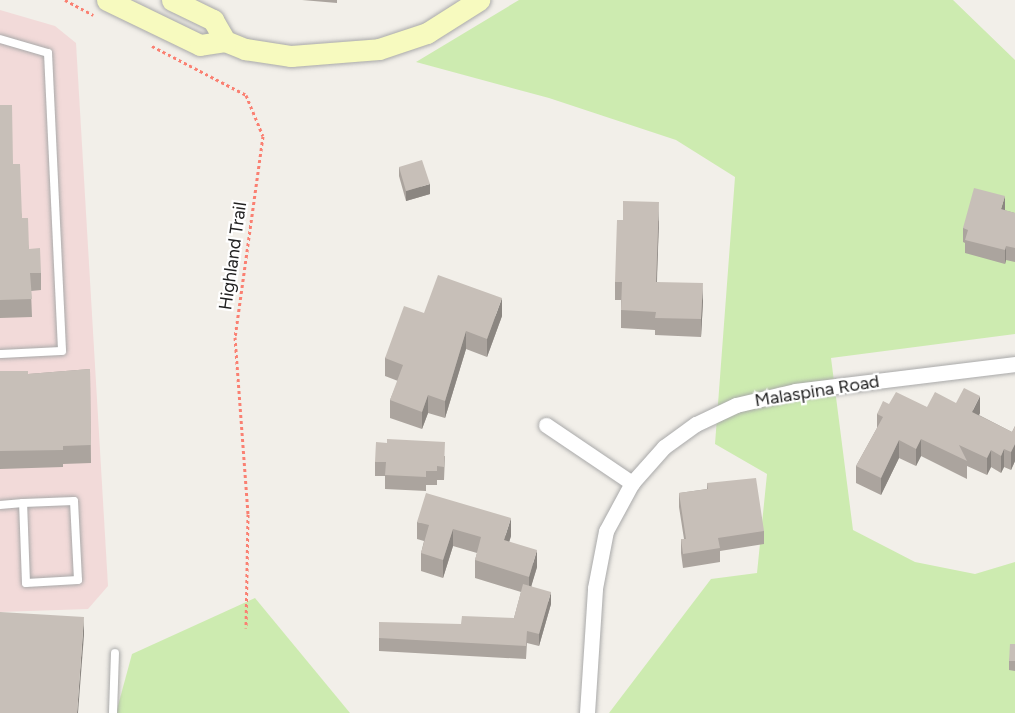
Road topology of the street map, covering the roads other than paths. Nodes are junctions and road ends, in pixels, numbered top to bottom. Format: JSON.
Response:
{"nodes":[{"id":1,"x":172,"y":0,"type":"edge"},
{"id":2,"x":475,"y":1,"type":"edge"},
{"id":3,"x":101,"y":8,"type":"edge"},
{"id":4,"x":0,"y":39,"type":"edge"},
{"id":5,"x":225,"y":41,"type":"junction"},
{"id":6,"x":0,"y":354,"type":"edge"},
{"id":7,"x":1015,"y":364,"type":"edge"},
{"id":8,"x":546,"y":425,"type":"dead end"},
{"id":9,"x":632,"y":483,"type":"junction"},
{"id":10,"x":23,"y":503,"type":"junction"},
{"id":11,"x":0,"y":505,"type":"edge"},
{"id":12,"x":115,"y":653,"type":"dead end"},
{"id":13,"x":113,"y":713,"type":"edge"},
{"id":14,"x":587,"y":713,"type":"edge"}],
"edges":[{"from":1,"to":5,"type":"street"},
{"from":2,"to":5,"type":"street"},
{"from":3,"to":5,"type":"street"},
{"from":4,"to":6,"type":"lane"},
{"from":7,"to":9,"type":"street","name":"Malaspina Road"},
{"from":8,"to":9,"type":"street"},
{"from":9,"to":14,"type":"street","name":"Malaspina Road"},
{"from":10,"to":10,"type":"lane"},
{"from":10,"to":11,"type":"lane"},
{"from":12,"to":13,"type":"lane"}]}
